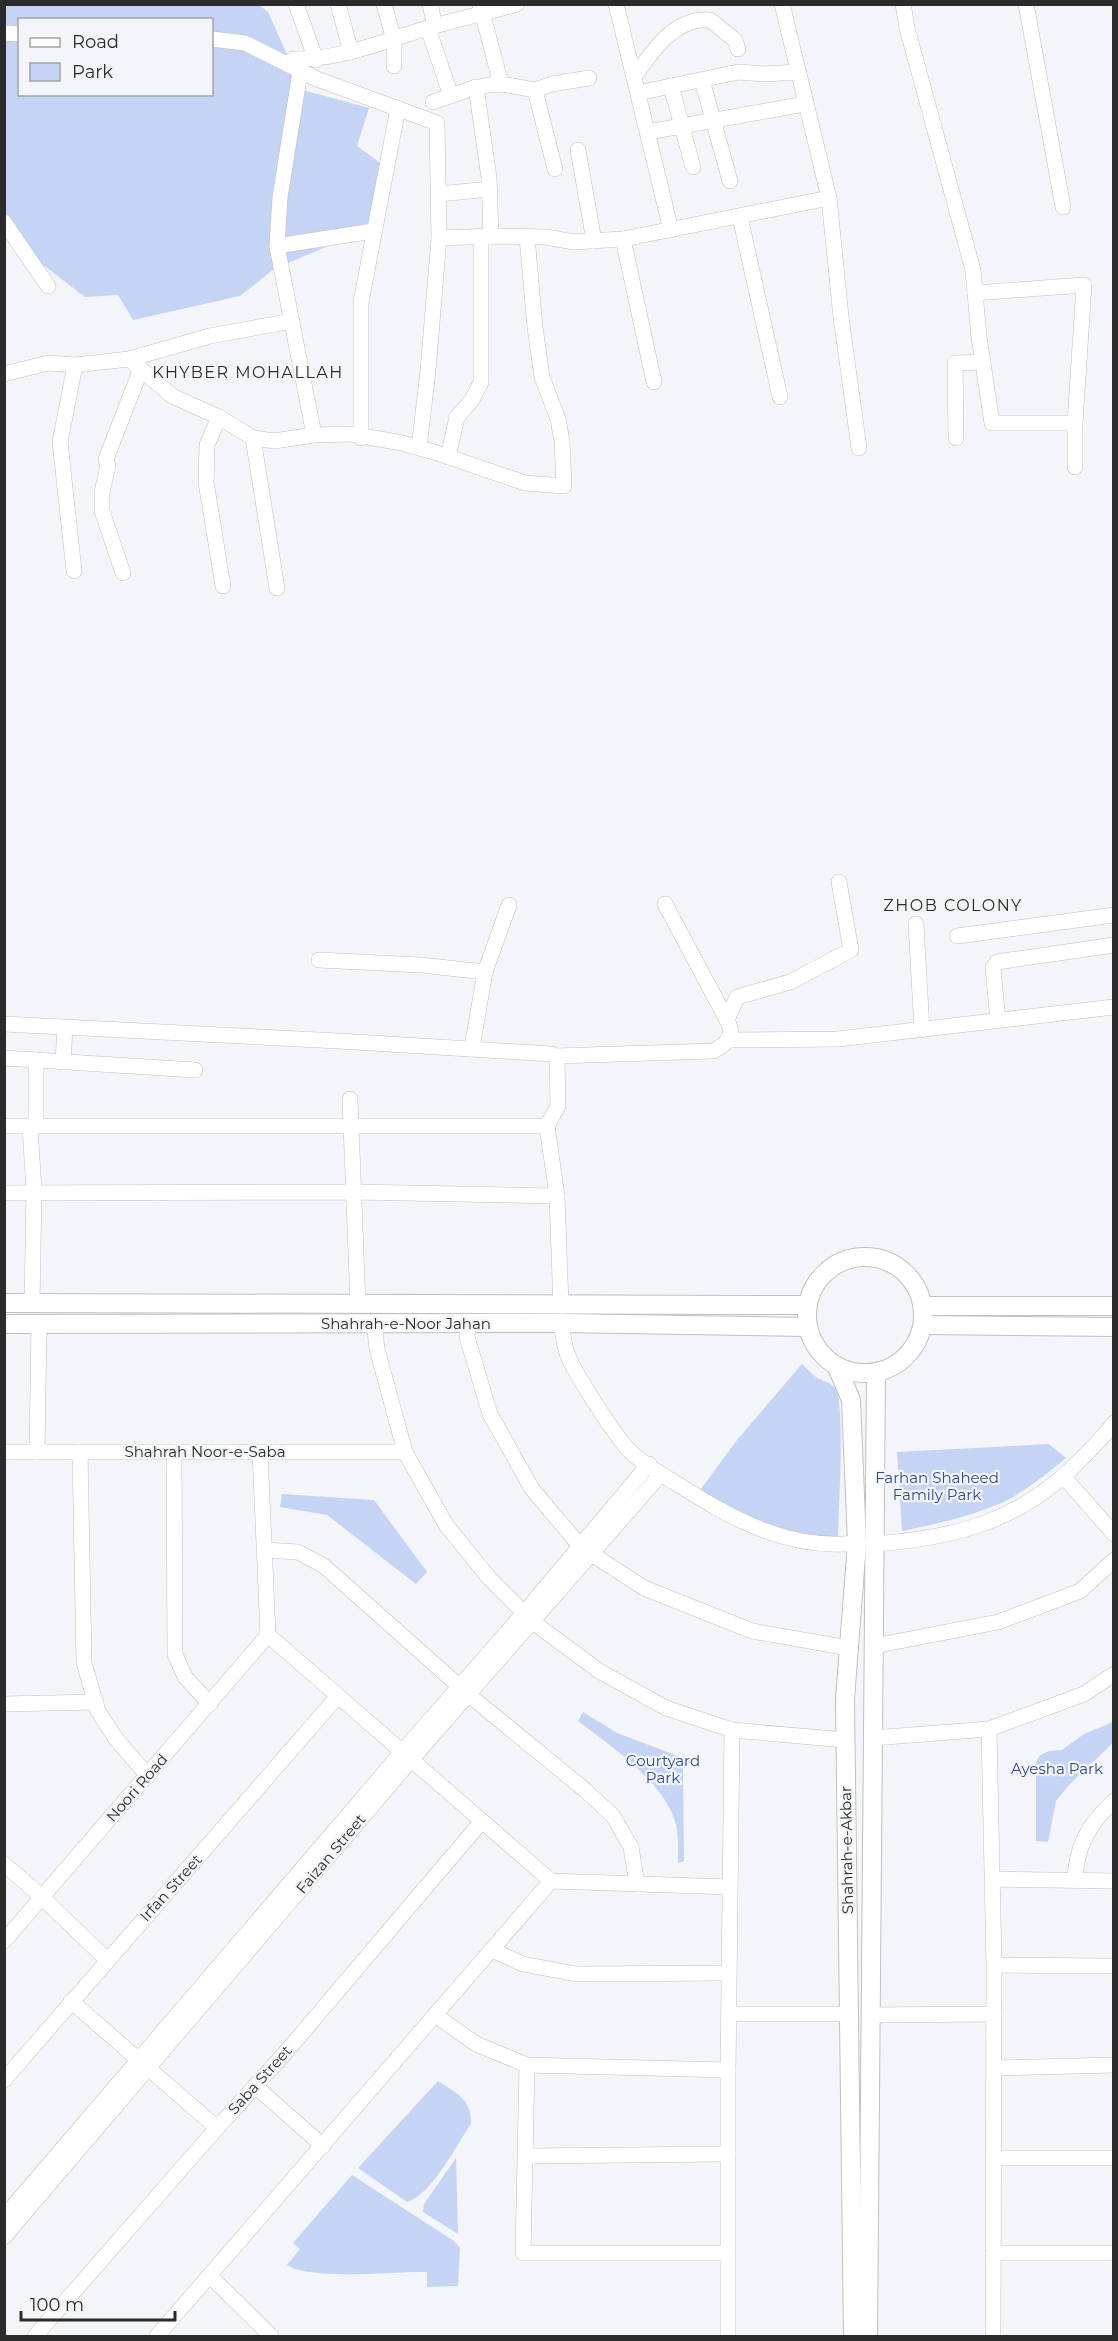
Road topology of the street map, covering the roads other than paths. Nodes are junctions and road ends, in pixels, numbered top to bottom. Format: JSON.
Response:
{"nodes":[{"id":1,"x":296,"y":4,"type":"edge"},
{"id":2,"x":338,"y":4,"type":"edge"},
{"id":3,"x":384,"y":4,"type":"edge"},
{"id":4,"x":430,"y":4,"type":"edge"},
{"id":5,"x":517,"y":4,"type":"edge"},
{"id":6,"x":616,"y":4,"type":"edge"},
{"id":7,"x":782,"y":4,"type":"edge"},
{"id":8,"x":903,"y":4,"type":"edge"},
{"id":9,"x":1026,"y":4,"type":"edge"},
{"id":10,"x":482,"y":9,"type":"edge"},
{"id":11,"x":432,"y":27,"type":"junction"},
{"id":12,"x":213,"y":39,"type":"edge"},
{"id":13,"x":394,"y":40,"type":"junction"},
{"id":14,"x":738,"y":49,"type":"dead end"},
{"id":15,"x":351,"y":52,"type":"junction"},
{"id":16,"x":306,"y":63,"type":"junction"},
{"id":17,"x":394,"y":66,"type":"dead end"},
{"id":18,"x":797,"y":72,"type":"junction"},
{"id":19,"x":634,"y":77,"type":"junction"},
{"id":20,"x":589,"y":78,"type":"dead end"},
{"id":21,"x":702,"y":80,"type":"junction"},
{"id":22,"x":501,"y":84,"type":"junction"},
{"id":23,"x":671,"y":86,"type":"junction"},
{"id":24,"x":476,"y":87,"type":"junction"},
{"id":25,"x":535,"y":90,"type":"junction"},
{"id":26,"x":638,"y":93,"type":"junction"},
{"id":27,"x":451,"y":96,"type":"junction"},
{"id":28,"x":434,"y":102,"type":"dead end"},
{"id":29,"x":806,"y":104,"type":"junction"},
{"id":30,"x":398,"y":108,"type":"junction"},
{"id":31,"x":713,"y":120,"type":"junction"},
{"id":32,"x":681,"y":126,"type":"junction"},
{"id":33,"x":648,"y":132,"type":"junction"},
{"id":34,"x":578,"y":150,"type":"dead end"},
{"id":35,"x":693,"y":167,"type":"dead end"},
{"id":36,"x":555,"y":169,"type":"dead end"},
{"id":37,"x":730,"y":181,"type":"dead end"},
{"id":38,"x":490,"y":189,"type":"junction"},
{"id":39,"x":439,"y":194,"type":"junction"},
{"id":40,"x":829,"y":198,"type":"junction"},
{"id":41,"x":1063,"y":207,"type":"dead end"},
{"id":42,"x":740,"y":217,"type":"junction"},
{"id":43,"x":4,"y":222,"type":"edge"},
{"id":44,"x":671,"y":230,"type":"junction"},
{"id":45,"x":373,"y":231,"type":"junction"},
{"id":46,"x":486,"y":236,"type":"junction"},
{"id":47,"x":527,"y":237,"type":"junction"},
{"id":48,"x":439,"y":238,"type":"junction"},
{"id":49,"x":623,"y":239,"type":"junction"},
{"id":50,"x":594,"y":241,"type":"junction"},
{"id":51,"x":277,"y":246,"type":"junction"},
{"id":52,"x":48,"y":286,"type":"dead end"},
{"id":53,"x":975,"y":293,"type":"junction"},
{"id":54,"x":292,"y":321,"type":"junction"},
{"id":55,"x":983,"y":362,"type":"junction"},
{"id":56,"x":135,"y":364,"type":"junction"},
{"id":57,"x":75,"y":365,"type":"junction"},
{"id":58,"x":4,"y":374,"type":"edge"},
{"id":59,"x":654,"y":382,"type":"dead end"},
{"id":60,"x":780,"y":397,"type":"dead end"},
{"id":61,"x":219,"y":417,"type":"junction"},
{"id":62,"x":1075,"y":423,"type":"junction"},
{"id":63,"x":314,"y":435,"type":"junction"},
{"id":64,"x":253,"y":438,"type":"junction"},
{"id":65,"x":361,"y":438,"type":"junction"},
{"id":66,"x":956,"y":438,"type":"dead end"},
{"id":67,"x":419,"y":448,"type":"junction"},
{"id":68,"x":859,"y":448,"type":"dead end"},
{"id":69,"x":448,"y":457,"type":"junction"},
{"id":70,"x":1075,"y":467,"type":"dead end"},
{"id":71,"x":74,"y":571,"type":"dead end"},
{"id":72,"x":123,"y":573,"type":"dead end"},
{"id":73,"x":223,"y":586,"type":"dead end"},
{"id":74,"x":276,"y":588,"type":"dead end"},
{"id":75,"x":839,"y":882,"type":"dead end"},
{"id":76,"x":508,"y":904,"type":"dead end"},
{"id":77,"x":665,"y":904,"type":"dead end"},
{"id":78,"x":1113,"y":915,"type":"edge"},
{"id":79,"x":916,"y":924,"type":"dead end"},
{"id":80,"x":957,"y":936,"type":"dead end"},
{"id":81,"x":1113,"y":945,"type":"edge"},
{"id":82,"x":319,"y":960,"type":"dead end"},
{"id":83,"x":485,"y":972,"type":"junction"},
{"id":84,"x":1113,"y":1007,"type":"edge"},
{"id":85,"x":727,"y":1020,"type":"junction"},
{"id":86,"x":998,"y":1021,"type":"junction"},
{"id":87,"x":4,"y":1024,"type":"edge"},
{"id":88,"x":65,"y":1027,"type":"junction"},
{"id":89,"x":922,"y":1030,"type":"junction"},
{"id":90,"x":728,"y":1040,"type":"junction"},
{"id":91,"x":472,"y":1048,"type":"junction"},
{"id":92,"x":555,"y":1056,"type":"junction"},
{"id":93,"x":4,"y":1058,"type":"edge"},
{"id":94,"x":36,"y":1060,"type":"junction"},
{"id":95,"x":63,"y":1062,"type":"junction"},
{"id":96,"x":195,"y":1070,"type":"dead end"},
{"id":97,"x":350,"y":1099,"type":"dead end"},
{"id":98,"x":4,"y":1126,"type":"edge"},
{"id":99,"x":33,"y":1126,"type":"junction"},
{"id":100,"x":547,"y":1126,"type":"junction"},
{"id":101,"x":351,"y":1127,"type":"junction"},
{"id":102,"x":34,"y":1192,"type":"junction"},
{"id":103,"x":355,"y":1192,"type":"junction"},
{"id":104,"x":4,"y":1193,"type":"edge"},
{"id":105,"x":557,"y":1196,"type":"junction"},
{"id":106,"x":4,"y":1303,"type":"edge"},
{"id":107,"x":32,"y":1303,"type":"junction"},
{"id":108,"x":319,"y":1304,"type":"junction"},
{"id":109,"x":358,"y":1304,"type":"junction"},
{"id":110,"x":807,"y":1305,"type":"junction"},
{"id":111,"x":923,"y":1306,"type":"junction"},
{"id":112,"x":1113,"y":1306,"type":"edge"},
{"id":113,"x":561,"y":1314,"type":"junction"},
{"id":114,"x":374,"y":1322,"type":"junction"},
{"id":115,"x":468,"y":1323,"type":"junction"},
{"id":116,"x":4,"y":1324,"type":"edge"},
{"id":117,"x":39,"y":1324,"type":"junction"},
{"id":118,"x":320,"y":1324,"type":"junction"},
{"id":119,"x":923,"y":1325,"type":"junction"},
{"id":120,"x":808,"y":1327,"type":"junction"},
{"id":121,"x":1113,"y":1327,"type":"edge"},
{"id":122,"x":837,"y":1367,"type":"junction"},
{"id":123,"x":876,"y":1372,"type":"junction"},
{"id":124,"x":1113,"y":1423,"type":"edge"},
{"id":125,"x":4,"y":1452,"type":"edge"},
{"id":126,"x":37,"y":1452,"type":"junction"},
{"id":127,"x":80,"y":1452,"type":"junction"},
{"id":128,"x":174,"y":1452,"type":"junction"},
{"id":129,"x":260,"y":1452,"type":"junction"},
{"id":130,"x":405,"y":1452,"type":"junction"},
{"id":131,"x":655,"y":1469,"type":"junction"},
{"id":132,"x":1064,"y":1477,"type":"junction"},
{"id":133,"x":1113,"y":1534,"type":"edge"},
{"id":134,"x":866,"y":1544,"type":"junction"},
{"id":135,"x":264,"y":1550,"type":"junction"},
{"id":136,"x":586,"y":1550,"type":"junction"},
{"id":137,"x":1113,"y":1560,"type":"edge"},
{"id":138,"x":528,"y":1618,"type":"junction"},
{"id":139,"x":268,"y":1635,"type":"junction"},
{"id":140,"x":874,"y":1646,"type":"junction"},
{"id":141,"x":849,"y":1648,"type":"junction"},
{"id":142,"x":1113,"y":1674,"type":"edge"},
{"id":143,"x":464,"y":1691,"type":"junction"},
{"id":144,"x":338,"y":1696,"type":"junction"},
{"id":145,"x":96,"y":1702,"type":"junction"},
{"id":146,"x":4,"y":1704,"type":"edge"},
{"id":147,"x":210,"y":1704,"type":"junction"},
{"id":148,"x":989,"y":1729,"type":"junction"},
{"id":149,"x":732,"y":1730,"type":"junction"},
{"id":150,"x":873,"y":1738,"type":"junction"},
{"id":151,"x":845,"y":1740,"type":"junction"},
{"id":152,"x":407,"y":1756,"type":"junction"},
{"id":153,"x":148,"y":1776,"type":"junction"},
{"id":154,"x":1113,"y":1802,"type":"edge"},
{"id":155,"x":482,"y":1821,"type":"junction"},
{"id":156,"x":4,"y":1864,"type":"edge"},
{"id":157,"x":993,"y":1879,"type":"junction"},
{"id":158,"x":1075,"y":1880,"type":"junction"},
{"id":159,"x":551,"y":1881,"type":"junction"},
{"id":160,"x":1113,"y":1881,"type":"edge"},
{"id":161,"x":637,"y":1884,"type":"junction"},
{"id":162,"x":730,"y":1887,"type":"junction"},
{"id":163,"x":42,"y":1897,"type":"junction"},
{"id":164,"x":4,"y":1941,"type":"edge"},
{"id":165,"x":492,"y":1950,"type":"junction"},
{"id":166,"x":107,"y":1960,"type":"junction"},
{"id":167,"x":994,"y":1965,"type":"junction"},
{"id":168,"x":1113,"y":1966,"type":"edge"},
{"id":169,"x":729,"y":1973,"type":"junction"},
{"id":170,"x":71,"y":2001,"type":"junction"},
{"id":171,"x":729,"y":2014,"type":"junction"},
{"id":172,"x":850,"y":2014,"type":"junction"},
{"id":173,"x":994,"y":2014,"type":"junction"},
{"id":174,"x":435,"y":2015,"type":"junction"},
{"id":175,"x":870,"y":2015,"type":"junction"},
{"id":176,"x":144,"y":2065,"type":"junction"},
{"id":177,"x":527,"y":2065,"type":"junction"},
{"id":178,"x":1113,"y":2065,"type":"edge"},
{"id":179,"x":994,"y":2068,"type":"junction"},
{"id":180,"x":728,"y":2070,"type":"junction"},
{"id":181,"x":4,"y":2080,"type":"edge"},
{"id":182,"x":255,"y":2086,"type":"junction"},
{"id":183,"x":217,"y":2128,"type":"junction"},
{"id":184,"x":323,"y":2146,"type":"junction"},
{"id":185,"x":728,"y":2154,"type":"junction"},
{"id":186,"x":527,"y":2156,"type":"junction"},
{"id":187,"x":994,"y":2158,"type":"junction"},
{"id":188,"x":1113,"y":2158,"type":"edge"},
{"id":189,"x":4,"y":2217,"type":"edge"},
{"id":190,"x":4,"y":2237,"type":"edge"},
{"id":191,"x":728,"y":2253,"type":"junction"},
{"id":192,"x":993,"y":2253,"type":"junction"},
{"id":193,"x":1113,"y":2253,"type":"edge"},
{"id":194,"x":210,"y":2276,"type":"junction"},
{"id":195,"x":35,"y":2337,"type":"edge"},
{"id":196,"x":156,"y":2337,"type":"edge"},
{"id":197,"x":271,"y":2337,"type":"edge"},
{"id":198,"x":728,"y":2337,"type":"edge"},
{"id":199,"x":853,"y":2337,"type":"edge"},
{"id":200,"x":868,"y":2337,"type":"edge"},
{"id":201,"x":993,"y":2337,"type":"edge"}],
"edges":[{"from":1,"to":16,"type":"street"},
{"from":2,"to":15,"type":"street"},
{"from":3,"to":13,"type":"street"},
{"from":4,"to":11,"type":"street"},
{"from":5,"to":10,"type":"street"},
{"from":6,"to":19,"type":"street"},
{"from":7,"to":18,"type":"street"},
{"from":8,"to":53,"type":"street"},
{"from":9,"to":41,"type":"street"},
{"from":10,"to":11,"type":"street"},
{"from":10,"to":22,"type":"street"},
{"from":11,"to":13,"type":"street"},
{"from":11,"to":27,"type":"street"},
{"from":12,"to":16,"type":"street"},
{"from":13,"to":15,"type":"street"},
{"from":13,"to":17,"type":"street"},
{"from":14,"to":19,"type":"street"},
{"from":15,"to":16,"type":"street"},
{"from":16,"to":30,"type":"street"},
{"from":16,"to":51,"type":"street"},
{"from":18,"to":21,"type":"street"},
{"from":18,"to":29,"type":"street"},
{"from":19,"to":26,"type":"street"},
{"from":20,"to":25,"type":"street"},
{"from":21,"to":23,"type":"street"},
{"from":21,"to":31,"type":"street"},
{"from":22,"to":24,"type":"street"},
{"from":22,"to":25,"type":"street"},
{"from":23,"to":26,"type":"street"},
{"from":23,"to":32,"type":"street"},
{"from":24,"to":27,"type":"street"},
{"from":24,"to":38,"type":"street"},
{"from":25,"to":36,"type":"street"},
{"from":26,"to":33,"type":"street"},
{"from":27,"to":28,"type":"street"},
{"from":29,"to":31,"type":"street"},
{"from":29,"to":40,"type":"street"},
{"from":30,"to":39,"type":"street"},
{"from":30,"to":45,"type":"street"},
{"from":31,"to":32,"type":"street"},
{"from":31,"to":37,"type":"street"},
{"from":32,"to":33,"type":"street"},
{"from":32,"to":35,"type":"street"},
{"from":33,"to":44,"type":"street"},
{"from":34,"to":50,"type":"street"},
{"from":38,"to":39,"type":"street"},
{"from":38,"to":46,"type":"street"},
{"from":39,"to":48,"type":"street"},
{"from":40,"to":42,"type":"street"},
{"from":40,"to":68,"type":"street"},
{"from":42,"to":44,"type":"street"},
{"from":42,"to":60,"type":"street"},
{"from":43,"to":52,"type":"street"},
{"from":44,"to":49,"type":"street"},
{"from":45,"to":51,"type":"street"},
{"from":45,"to":65,"type":"street"},
{"from":46,"to":47,"type":"street"},
{"from":46,"to":48,"type":"street"},
{"from":46,"to":69,"type":"street"},
{"from":47,"to":50,"type":"street"},
{"from":47,"to":69,"type":"street"},
{"from":48,"to":67,"type":"street"},
{"from":49,"to":50,"type":"street"},
{"from":49,"to":59,"type":"street"},
{"from":51,"to":54,"type":"street"},
{"from":53,"to":55,"type":"street"},
{"from":53,"to":62,"type":"street"},
{"from":54,"to":56,"type":"street"},
{"from":54,"to":63,"type":"street"},
{"from":55,"to":62,"type":"street"},
{"from":55,"to":66,"type":"street"},
{"from":56,"to":57,"type":"street"},
{"from":56,"to":61,"type":"street"},
{"from":56,"to":72,"type":"street"},
{"from":57,"to":58,"type":"street"},
{"from":57,"to":71,"type":"street"},
{"from":61,"to":64,"type":"street"},
{"from":61,"to":73,"type":"street"},
{"from":62,"to":70,"type":"street"},
{"from":63,"to":64,"type":"street"},
{"from":63,"to":65,"type":"street"},
{"from":64,"to":74,"type":"street"},
{"from":65,"to":67,"type":"street"},
{"from":67,"to":69,"type":"street"},
{"from":75,"to":85,"type":"street"},
{"from":76,"to":83,"type":"street"},
{"from":77,"to":85,"type":"street"},
{"from":78,"to":80,"type":"street"},
{"from":79,"to":89,"type":"street"},
{"from":81,"to":86,"type":"street"},
{"from":82,"to":83,"type":"street"},
{"from":83,"to":91,"type":"street"},
{"from":84,"to":86,"type":"street"},
{"from":85,"to":90,"type":"street"},
{"from":86,"to":89,"type":"street"},
{"from":87,"to":88,"type":"street"},
{"from":88,"to":91,"type":"street"},
{"from":88,"to":95,"type":"street"},
{"from":89,"to":90,"type":"street"},
{"from":90,"to":92,"type":"street"},
{"from":91,"to":92,"type":"street"},
{"from":92,"to":100,"type":"street"},
{"from":93,"to":94,"type":"street"},
{"from":94,"to":95,"type":"street"},
{"from":94,"to":99,"type":"street"},
{"from":95,"to":96,"type":"street"},
{"from":97,"to":101,"type":"street"},
{"from":98,"to":99,"type":"street"},
{"from":99,"to":101,"type":"street"},
{"from":99,"to":102,"type":"street"},
{"from":100,"to":101,"type":"street"},
{"from":100,"to":105,"type":"street"},
{"from":101,"to":103,"type":"street"},
{"from":102,"to":103,"type":"street"},
{"from":102,"to":104,"type":"street"},
{"from":102,"to":107,"type":"street"},
{"from":103,"to":105,"type":"street"},
{"from":103,"to":109,"type":"street"},
{"from":105,"to":113,"type":"street"},
{"from":106,"to":107,"type":"main road","name":"Shahrah-e-Noor Jahan"},
{"from":107,"to":108,"type":"main road","name":"Shahrah-e-Noor Jahan"},
{"from":108,"to":109,"type":"main road","name":"Shahrah-e-Noor Jahan"},
{"from":108,"to":118,"type":"main road"},
{"from":109,"to":113,"type":"main road","name":"Shahrah-e-Noor Jahan"},
{"from":110,"to":111,"type":"main road"},
{"from":110,"to":113,"type":"main road","name":"Shahrah-e-Noor Jahan"},
{"from":110,"to":120,"type":"main road"},
{"from":111,"to":112,"type":"main road"},
{"from":111,"to":119,"type":"main road"},
{"from":113,"to":115,"type":"main road","name":"Shahrah-e-Noor Jahan"},
{"from":113,"to":120,"type":"main road","name":"Shahrah-e-Noor Jahan"},
{"from":113,"to":131,"type":"street"},
{"from":114,"to":115,"type":"main road","name":"Shahrah-e-Noor Jahan"},
{"from":114,"to":118,"type":"main road","name":"Shahrah-e-Noor Jahan"},
{"from":114,"to":130,"type":"street"},
{"from":115,"to":136,"type":"street"},
{"from":116,"to":117,"type":"main road","name":"Shahrah-e-Noor Jahan"},
{"from":117,"to":118,"type":"main road","name":"Shahrah-e-Noor Jahan"},
{"from":117,"to":126,"type":"street"},
{"from":119,"to":121,"type":"main road"},
{"from":119,"to":123,"type":"main road"},
{"from":120,"to":122,"type":"main road"},
{"from":122,"to":123,"type":"main road"},
{"from":122,"to":134,"type":"main road","name":"Shahrah-e-Akbar"},
{"from":123,"to":134,"type":"main road","name":"Shahrah-e-Akbar"},
{"from":124,"to":132,"type":"street"},
{"from":125,"to":126,"type":"street","name":"Shahrah Noor-e-Saba"},
{"from":126,"to":127,"type":"street","name":"Shahrah Noor-e-Saba"},
{"from":127,"to":128,"type":"street","name":"Shahrah Noor-e-Saba"},
{"from":127,"to":145,"type":"street"},
{"from":128,"to":129,"type":"street","name":"Shahrah Noor-e-Saba"},
{"from":128,"to":147,"type":"street"},
{"from":129,"to":130,"type":"street","name":"Shahrah Noor-e-Saba"},
{"from":129,"to":135,"type":"street"},
{"from":130,"to":138,"type":"street"},
{"from":131,"to":134,"type":"street"},
{"from":131,"to":136,"type":"street","name":"Faizan Street"},
{"from":132,"to":133,"type":"street"},
{"from":132,"to":134,"type":"street"},
{"from":134,"to":140,"type":"main road","name":"Shahrah-e-Akbar"},
{"from":134,"to":141,"type":"main road","name":"Shahrah-e-Akbar"},
{"from":135,"to":139,"type":"street"},
{"from":135,"to":143,"type":"street"},
{"from":136,"to":138,"type":"street","name":"Faizan Street"},
{"from":136,"to":141,"type":"street"},
{"from":137,"to":140,"type":"street"},
{"from":138,"to":143,"type":"street","name":"Faizan Street"},
{"from":138,"to":149,"type":"street"},
{"from":139,"to":144,"type":"street"},
{"from":139,"to":147,"type":"street","name":"Noori Road"},
{"from":140,"to":150,"type":"main road","name":"Shahrah-e-Akbar"},
{"from":141,"to":151,"type":"main road","name":"Shahrah-e-Akbar"},
{"from":142,"to":148,"type":"street"},
{"from":143,"to":152,"type":"street","name":"Faizan Street"},
{"from":143,"to":161,"type":"street"},
{"from":144,"to":152,"type":"street"},
{"from":144,"to":166,"type":"street","name":"Irfan Street"},
{"from":145,"to":146,"type":"street"},
{"from":145,"to":153,"type":"street"},
{"from":147,"to":153,"type":"street","name":"Noori Road"},
{"from":148,"to":150,"type":"street"},
{"from":148,"to":157,"type":"street"},
{"from":149,"to":151,"type":"street"},
{"from":149,"to":162,"type":"street"},
{"from":150,"to":175,"type":"main road","name":"Shahrah-e-Akbar"},
{"from":151,"to":172,"type":"main road","name":"Shahrah-e-Akbar"},
{"from":152,"to":155,"type":"street"},
{"from":152,"to":176,"type":"street","name":"Faizan Street"},
{"from":153,"to":163,"type":"street","name":"Noori Road"},
{"from":154,"to":158,"type":"street"},
{"from":155,"to":159,"type":"street"},
{"from":155,"to":182,"type":"street","name":"Saba Street"},
{"from":156,"to":163,"type":"street"},
{"from":157,"to":158,"type":"street"},
{"from":157,"to":167,"type":"street"},
{"from":158,"to":160,"type":"street"},
{"from":159,"to":161,"type":"street"},
{"from":159,"to":165,"type":"street"},
{"from":161,"to":162,"type":"street"},
{"from":162,"to":169,"type":"street"},
{"from":163,"to":164,"type":"street","name":"Noori Road"},
{"from":163,"to":166,"type":"street"},
{"from":165,"to":169,"type":"street"},
{"from":165,"to":174,"type":"street"},
{"from":166,"to":170,"type":"street","name":"Irfan Street"},
{"from":167,"to":168,"type":"street"},
{"from":167,"to":173,"type":"street"},
{"from":169,"to":171,"type":"street"},
{"from":170,"to":176,"type":"street"},
{"from":170,"to":181,"type":"street","name":"Irfan Street"},
{"from":171,"to":172,"type":"street"},
{"from":171,"to":180,"type":"street"},
{"from":172,"to":199,"type":"main road","name":"Shahrah-e-Akbar"},
{"from":173,"to":175,"type":"street"},
{"from":173,"to":179,"type":"street"},
{"from":174,"to":177,"type":"street"},
{"from":174,"to":184,"type":"street"},
{"from":175,"to":200,"type":"main road","name":"Shahrah-e-Akbar"},
{"from":176,"to":183,"type":"street"},
{"from":176,"to":189,"type":"street","name":"Faizan Street"},
{"from":176,"to":190,"type":"street","name":"Faizan Street"},
{"from":177,"to":180,"type":"street"},
{"from":177,"to":186,"type":"street"},
{"from":178,"to":179,"type":"street"},
{"from":179,"to":187,"type":"street"},
{"from":180,"to":185,"type":"street"},
{"from":182,"to":183,"type":"street","name":"Saba Street"},
{"from":182,"to":184,"type":"street"},
{"from":183,"to":195,"type":"street","name":"Saba Street"},
{"from":184,"to":194,"type":"street"},
{"from":185,"to":186,"type":"street"},
{"from":185,"to":191,"type":"street"},
{"from":186,"to":191,"type":"street"},
{"from":187,"to":188,"type":"street"},
{"from":187,"to":192,"type":"street"},
{"from":191,"to":198,"type":"street"},
{"from":192,"to":193,"type":"street"},
{"from":192,"to":201,"type":"street"},
{"from":194,"to":196,"type":"street"},
{"from":194,"to":197,"type":"street"}]}
